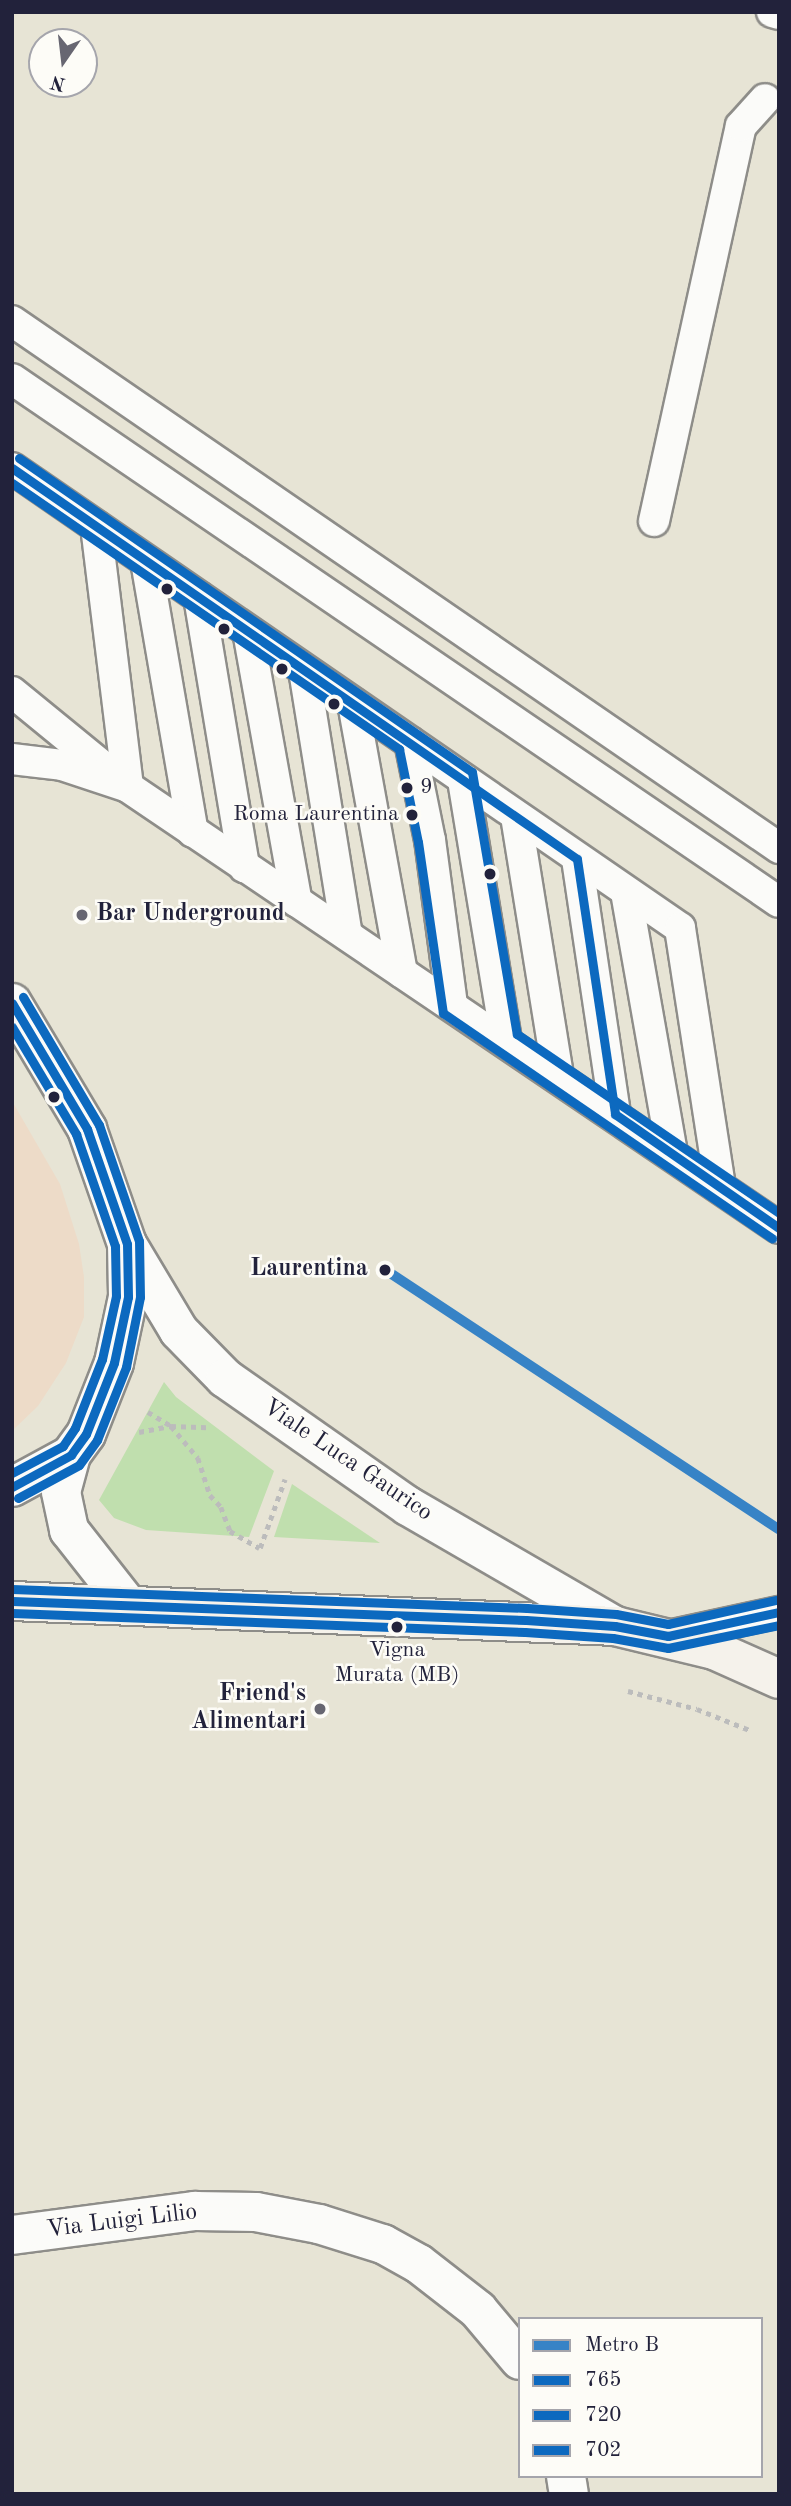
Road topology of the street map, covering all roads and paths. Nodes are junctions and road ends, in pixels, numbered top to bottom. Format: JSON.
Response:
{"nodes":[{"id":1,"x":772,"y":12,"type":"edge"},
{"id":2,"x":779,"y":14,"type":"edge"},
{"id":3,"x":765,"y":99,"type":"dead end"},
{"id":4,"x":12,"y":321,"type":"edge"},
{"id":5,"x":12,"y":379,"type":"edge"},
{"id":6,"x":12,"y":468,"type":"edge"},
{"id":7,"x":654,"y":521,"type":"dead end"},
{"id":8,"x":96,"y":526,"type":"junction"},
{"id":9,"x":146,"y":561,"type":"junction"},
{"id":10,"x":199,"y":597,"type":"junction"},
{"id":11,"x":248,"y":631,"type":"junction"},
{"id":12,"x":304,"y":670,"type":"junction"},
{"id":13,"x":12,"y":692,"type":"edge"},
{"id":14,"x":353,"y":703,"type":"junction"},
{"id":15,"x":410,"y":742,"type":"junction"},
{"id":16,"x":12,"y":759,"type":"edge"},
{"id":17,"x":463,"y":779,"type":"junction"},
{"id":18,"x":128,"y":787,"type":"junction"},
{"id":19,"x":516,"y":816,"type":"junction"},
{"id":20,"x":193,"y":832,"type":"junction"},
{"id":21,"x":779,"y":848,"type":"edge"},
{"id":22,"x":577,"y":859,"type":"junction"},
{"id":23,"x":244,"y":867,"type":"junction"},
{"id":24,"x":626,"y":892,"type":"junction"},
{"id":25,"x":297,"y":902,"type":"junction"},
{"id":26,"x":779,"y":902,"type":"edge"},
{"id":27,"x":347,"y":935,"type":"junction"},
{"id":28,"x":402,"y":973,"type":"junction"},
{"id":29,"x":12,"y":1003,"type":"edge"},
{"id":30,"x":452,"y":1005,"type":"junction"},
{"id":31,"x":506,"y":1041,"type":"junction"},
{"id":32,"x":558,"y":1076,"type":"junction"},
{"id":33,"x":615,"y":1114,"type":"junction"},
{"id":34,"x":672,"y":1152,"type":"junction"},
{"id":35,"x":720,"y":1187,"type":"junction"},
{"id":36,"x":779,"y":1227,"type":"edge"},
{"id":37,"x":127,"y":1244,"type":"junction"},
{"id":38,"x":145,"y":1410,"type":"dead end"},
{"id":39,"x":171,"y":1426,"type":"junction"},
{"id":40,"x":217,"y":1428,"type":"dead end"},
{"id":41,"x":131,"y":1433,"type":"dead end"},
{"id":42,"x":71,"y":1455,"type":"junction"},
{"id":43,"x":287,"y":1471,"type":"dead end"},
{"id":44,"x":12,"y":1487,"type":"edge"},
{"id":45,"x":12,"y":1601,"type":"edge"},
{"id":46,"x":128,"y":1605,"type":"junction"},
{"id":47,"x":779,"y":1612,"type":"edge"},
{"id":48,"x":615,"y":1626,"type":"junction"},
{"id":49,"x":668,"y":1636,"type":"junction"},
{"id":50,"x":779,"y":1679,"type":"edge"},
{"id":51,"x":628,"y":1691,"type":"dead end"},
{"id":52,"x":752,"y":1731,"type":"dead end"},
{"id":53,"x":12,"y":2235,"type":"edge"},
{"id":54,"x":518,"y":2358,"type":"edge"}],
"edges":[{"from":1,"to":2,"type":"lane"},
{"from":3,"to":7,"type":"lane"},
{"from":4,"to":21,"type":"lane"},
{"from":5,"to":26,"type":"lane"},
{"from":6,"to":8,"type":"lane"},
{"from":8,"to":9,"type":"lane"},
{"from":8,"to":18,"type":"lane"},
{"from":9,"to":10,"type":"lane"},
{"from":9,"to":20,"type":"lane"},
{"from":10,"to":11,"type":"lane"},
{"from":10,"to":23,"type":"lane"},
{"from":11,"to":12,"type":"lane"},
{"from":11,"to":25,"type":"lane"},
{"from":12,"to":14,"type":"lane"},
{"from":12,"to":27,"type":"lane"},
{"from":13,"to":18,"type":"lane"},
{"from":14,"to":15,"type":"lane"},
{"from":14,"to":28,"type":"lane"},
{"from":15,"to":17,"type":"lane"},
{"from":15,"to":30,"type":"lane"},
{"from":16,"to":18,"type":"lane"},
{"from":17,"to":19,"type":"lane"},
{"from":17,"to":31,"type":"lane"},
{"from":18,"to":20,"type":"lane"},
{"from":19,"to":22,"type":"lane"},
{"from":19,"to":32,"type":"lane"},
{"from":20,"to":23,"type":"lane"},
{"from":22,"to":24,"type":"lane"},
{"from":22,"to":33,"type":"lane"},
{"from":23,"to":25,"type":"lane"},
{"from":24,"to":34,"type":"lane"},
{"from":24,"to":35,"type":"lane"},
{"from":25,"to":27,"type":"lane"},
{"from":27,"to":28,"type":"lane"},
{"from":28,"to":30,"type":"lane"},
{"from":29,"to":37,"type":"street","name":"Viale Luca Gaurico"},
{"from":30,"to":31,"type":"lane"},
{"from":31,"to":32,"type":"lane"},
{"from":32,"to":33,"type":"lane"},
{"from":33,"to":34,"type":"lane"},
{"from":34,"to":35,"type":"lane"},
{"from":35,"to":36,"type":"lane"},
{"from":37,"to":42,"type":"street","name":"Viale Luca Gaurico"},
{"from":37,"to":48,"type":"street","name":"Viale Luca Gaurico"},
{"from":38,"to":39,"type":"path"},
{"from":39,"to":40,"type":"path"},
{"from":39,"to":41,"type":"path"},
{"from":39,"to":43,"type":"path"},
{"from":42,"to":44,"type":"street"},
{"from":42,"to":46,"type":"street","name":"Viale Luca Gaurico"},
{"from":45,"to":46,"type":"main road"},
{"from":46,"to":48,"type":"main road"},
{"from":47,"to":49,"type":"lane"},
{"from":48,"to":49,"type":"main road"},
{"from":49,"to":50,"type":"main road"},
{"from":51,"to":52,"type":"path"},
{"from":53,"to":54,"type":"street","name":"Via Luigi Lilio"}]}
